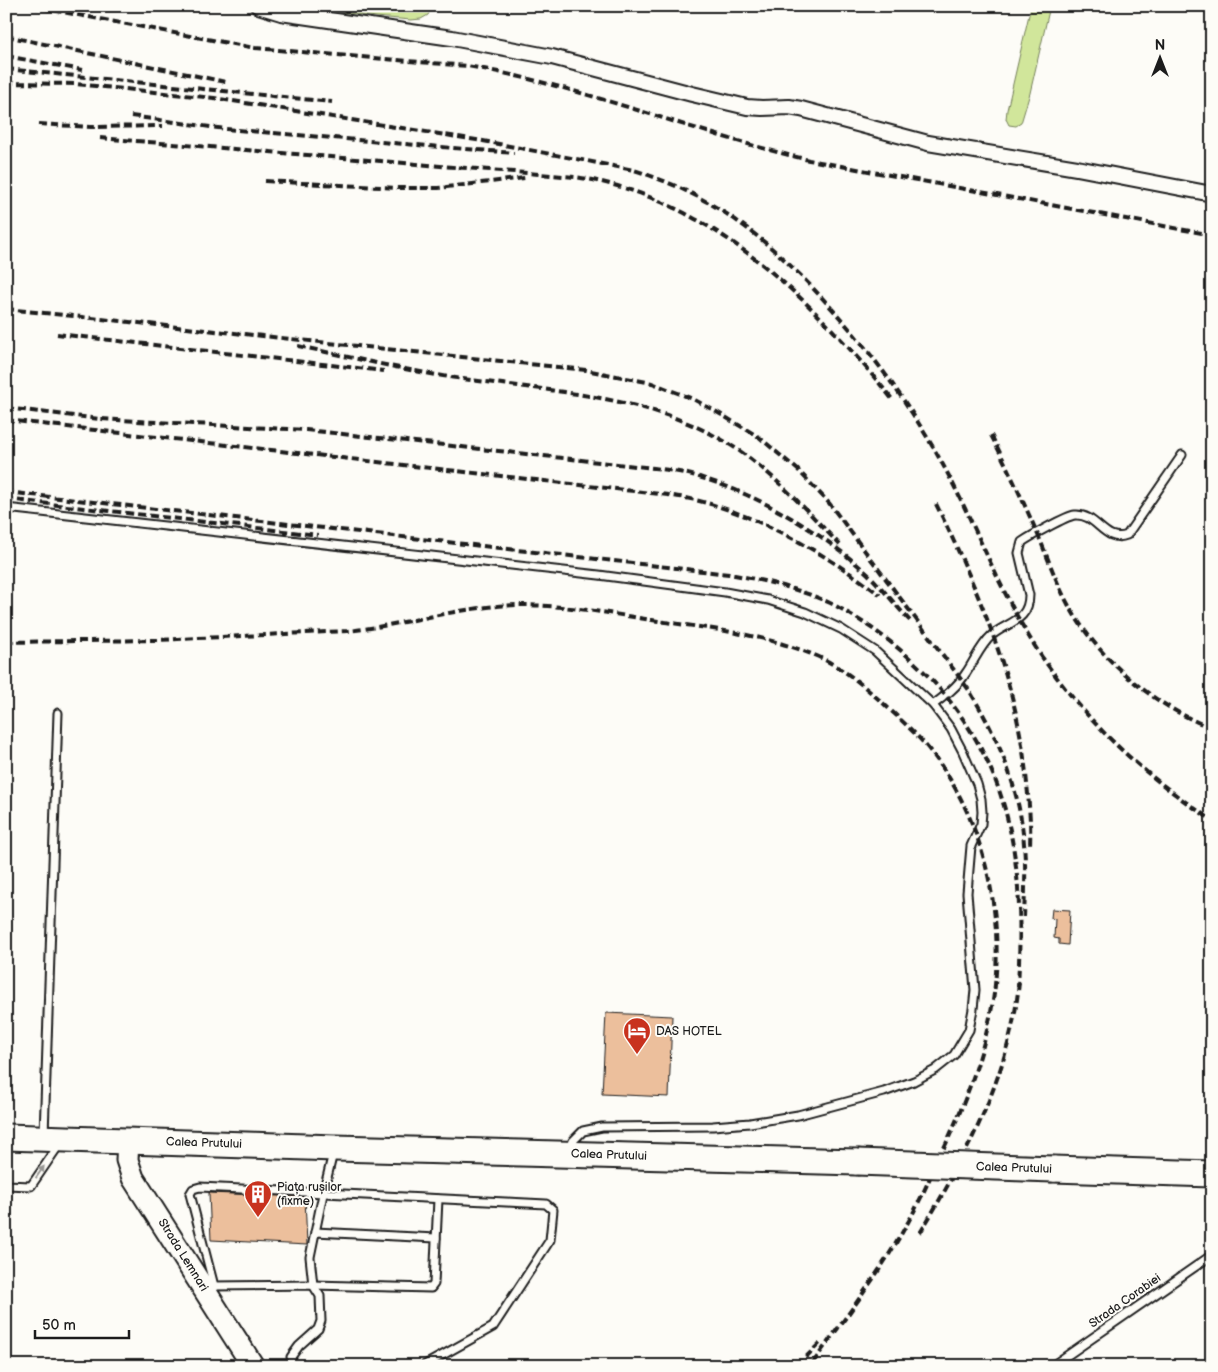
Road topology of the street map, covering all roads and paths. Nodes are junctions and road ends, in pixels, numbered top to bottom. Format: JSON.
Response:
{"nodes":[{"id":1,"x":258,"y":6,"type":"edge"},
{"id":2,"x":1212,"y":194,"type":"edge"},
{"id":3,"x":1182,"y":455,"type":"dead end"},
{"id":4,"x":6,"y":508,"type":"edge"},
{"id":5,"x":933,"y":705,"type":"junction"},
{"id":6,"x":58,"y":714,"type":"dead end"},
{"id":7,"x":6,"y":1137,"type":"edge"},
{"id":8,"x":54,"y":1138,"type":"junction"},
{"id":9,"x":128,"y":1140,"type":"junction"},
{"id":10,"x":335,"y":1148,"type":"junction"},
{"id":11,"x":568,"y":1154,"type":"junction"},
{"id":12,"x":1212,"y":1174,"type":"edge"},
{"id":13,"x":6,"y":1185,"type":"edge"},
{"id":14,"x":323,"y":1194,"type":"junction"},
{"id":15,"x":438,"y":1199,"type":"junction"},
{"id":16,"x":315,"y":1232,"type":"junction"},
{"id":17,"x":436,"y":1238,"type":"junction"},
{"id":18,"x":1212,"y":1255,"type":"edge"},
{"id":19,"x":313,"y":1285,"type":"junction"},
{"id":20,"x":208,"y":1286,"type":"junction"},
{"id":21,"x":252,"y":1366,"type":"edge"},
{"id":22,"x":293,"y":1366,"type":"edge"},
{"id":23,"x":423,"y":1366,"type":"edge"},
{"id":24,"x":1052,"y":1366,"type":"edge"}],
"edges":[{"from":1,"to":2,"type":"street"},
{"from":3,"to":5,"type":"lane"},
{"from":4,"to":5,"type":"lane"},
{"from":5,"to":11,"type":"lane"},
{"from":6,"to":8,"type":"lane"},
{"from":7,"to":8,"type":"highway","name":"Calea Prutului"},
{"from":8,"to":9,"type":"highway","name":"Calea Prutului"},
{"from":13,"to":8,"type":"lane","one_way":true},
{"from":9,"to":10,"type":"highway","name":"Calea Prutului"},
{"from":9,"to":20,"type":"main road","name":"Strada Lemnari"},
{"from":10,"to":11,"type":"highway","name":"Calea Prutului"},
{"from":10,"to":14,"type":"lane"},
{"from":11,"to":12,"type":"highway","name":"Calea Prutului","bridge":true},
{"from":14,"to":15,"type":"lane"},
{"from":14,"to":16,"type":"lane"},
{"from":14,"to":20,"type":"lane"},
{"from":15,"to":17,"type":"lane"},
{"from":15,"to":23,"type":"lane"},
{"from":16,"to":17,"type":"lane"},
{"from":16,"to":19,"type":"lane"},
{"from":17,"to":19,"type":"lane"},
{"from":18,"to":24,"type":"lane","name":"Strada Corabiei"},
{"from":19,"to":20,"type":"lane"},
{"from":19,"to":22,"type":"lane"},
{"from":20,"to":21,"type":"main road","name":"Strada Lemnari"}]}
